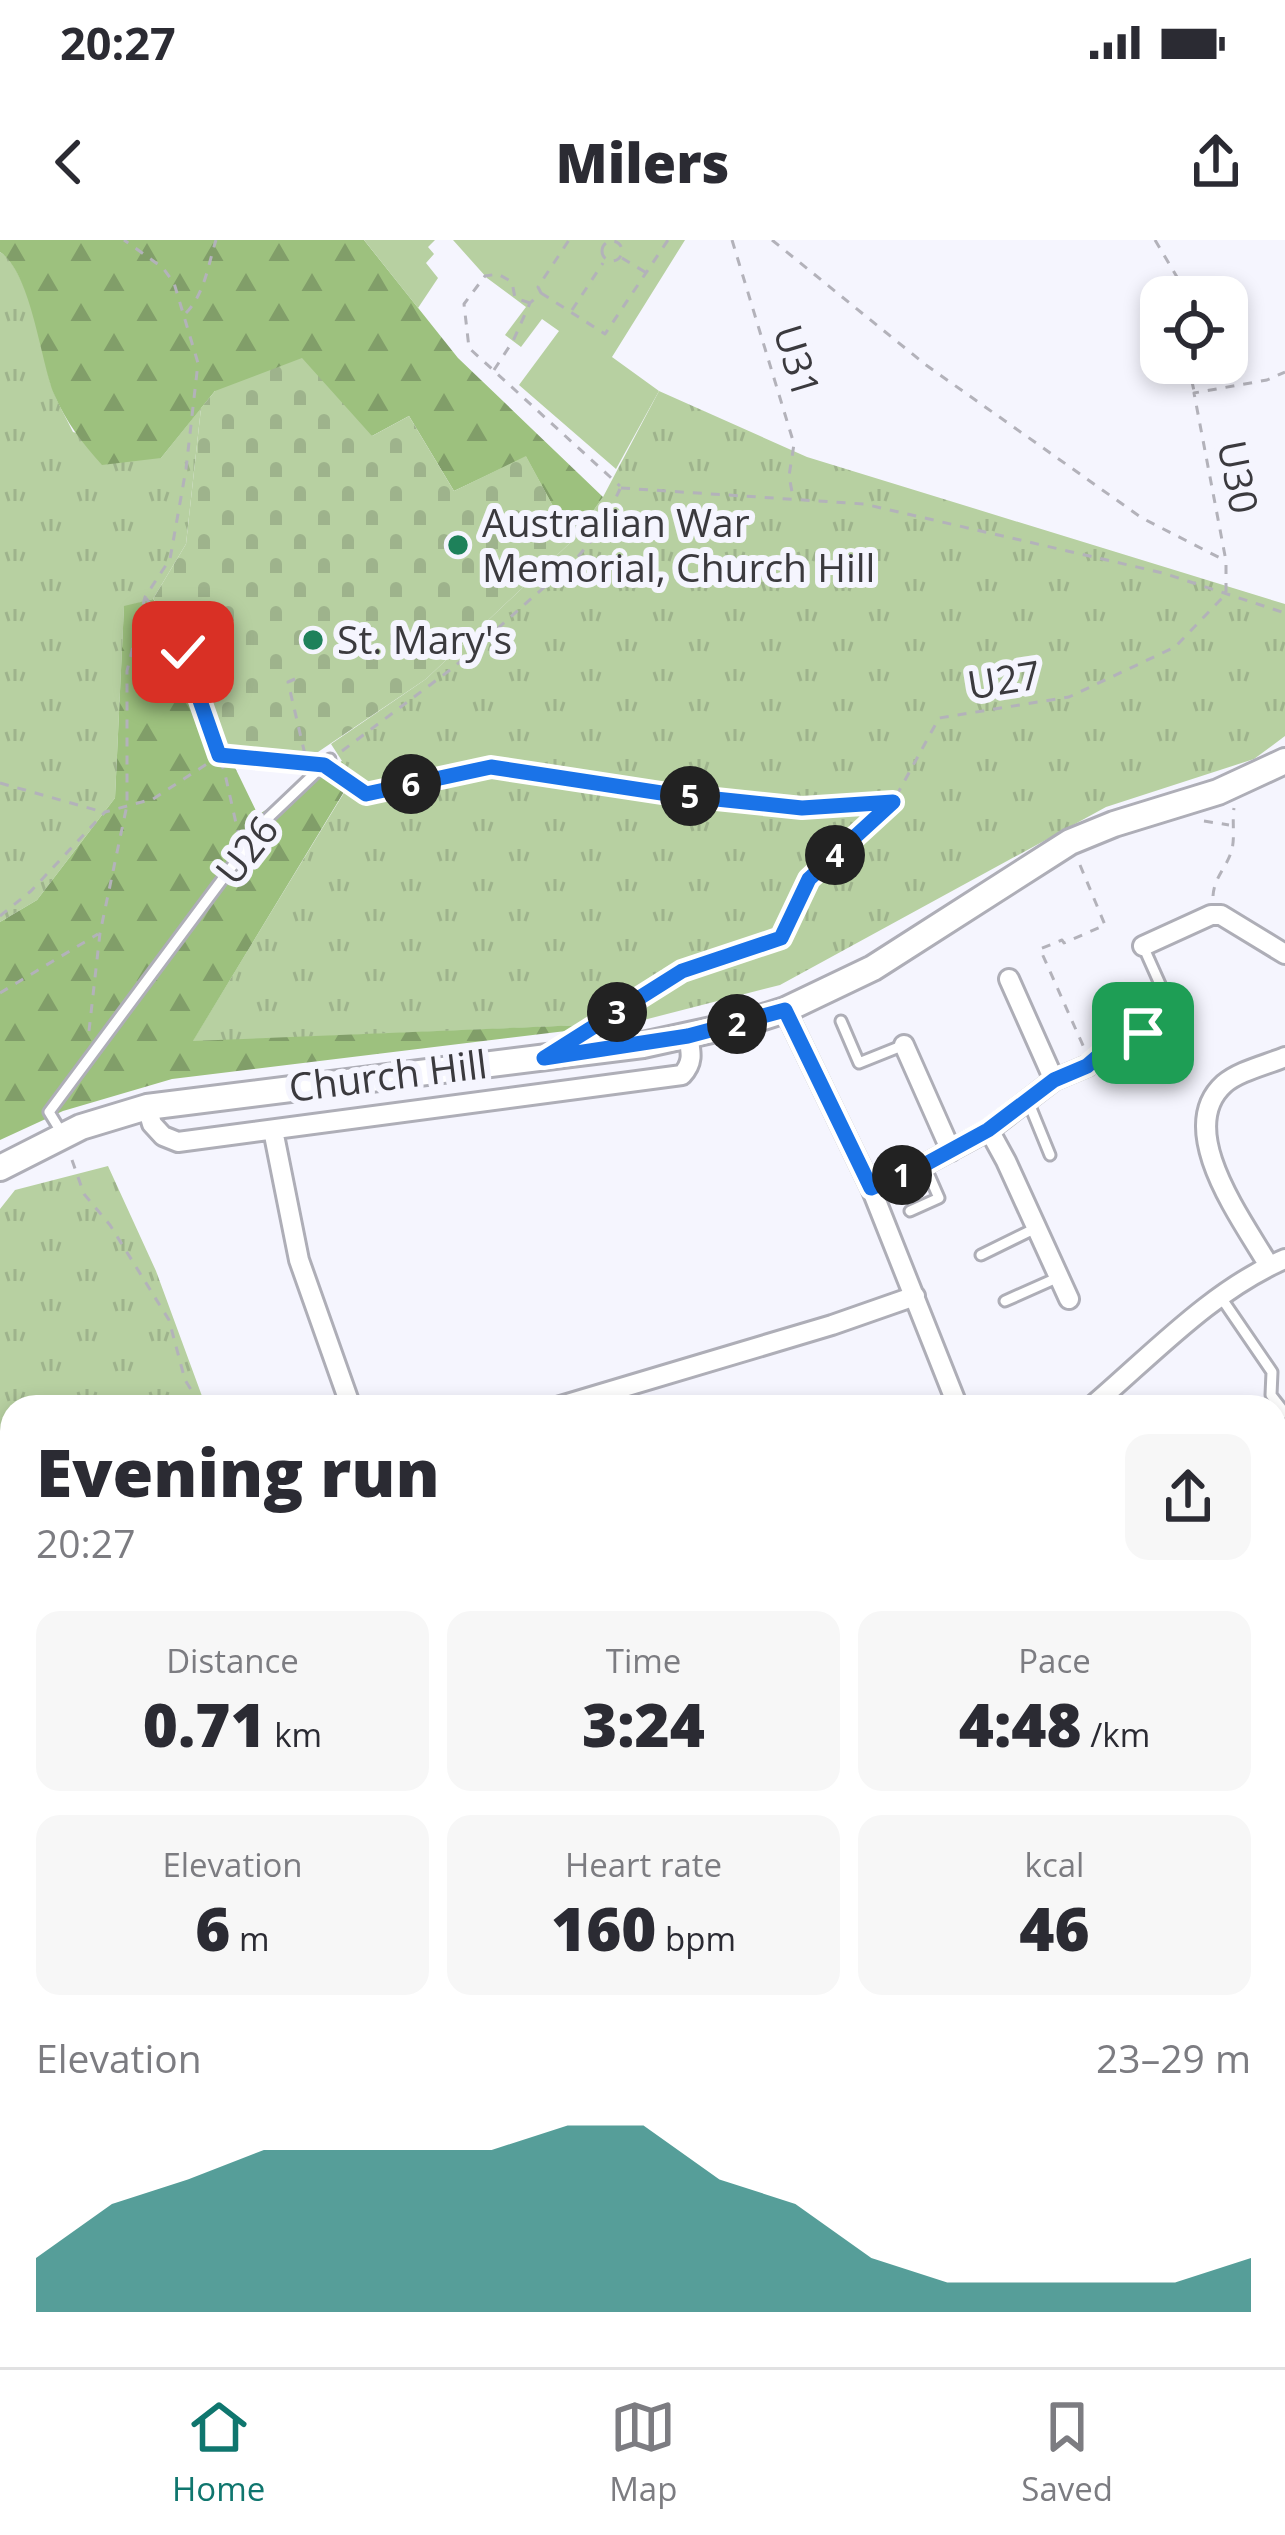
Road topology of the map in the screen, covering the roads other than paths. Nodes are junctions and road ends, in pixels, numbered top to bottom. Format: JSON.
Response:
{"nodes":[{"id":1,"x":1285,"y":761,"type":"edge"},
{"id":2,"x":327,"y":762,"type":"road end"},
{"id":3,"x":1143,"y":946,"type":"joint"},
{"id":4,"x":1285,"y":954,"type":"edge"},
{"id":5,"x":1009,"y":979,"type":"dead end"},
{"id":6,"x":1168,"y":1002,"type":"dead end"},
{"id":7,"x":785,"y":1010,"type":"junction"},
{"id":8,"x":841,"y":1022,"type":"dead end"},
{"id":9,"x":1143,"y":1033,"type":"dead end"},
{"id":10,"x":688,"y":1036,"type":"junction"},
{"id":11,"x":904,"y":1045,"type":"joint"},
{"id":12,"x":1285,"y":1057,"type":"edge"},
{"id":13,"x":1089,"y":1064,"type":"joint"},
{"id":14,"x":1054,"y":1080,"type":"junction"},
{"id":15,"x":1028,"y":1101,"type":"junction"},
{"id":16,"x":147,"y":1107,"type":"junction"},
{"id":17,"x":273,"y":1130,"type":"junction"},
{"id":18,"x":988,"y":1130,"type":"junction"},
{"id":19,"x":63,"y":1136,"type":"junction"},
{"id":20,"x":951,"y":1150,"type":"junction"},
{"id":21,"x":1050,"y":1155,"type":"dead end"},
{"id":22,"x":924,"y":1165,"type":"junction"},
{"id":23,"x":0,"y":1168,"type":"edge"},
{"id":24,"x":871,"y":1188,"type":"junction"},
{"id":25,"x":910,"y":1211,"type":"dead end"},
{"id":26,"x":1036,"y":1228,"type":"junction"},
{"id":27,"x":981,"y":1255,"type":"dead end"},
{"id":28,"x":1277,"y":1263,"type":"edge"},
{"id":29,"x":1059,"y":1277,"type":"junction"},
{"id":30,"x":915,"y":1296,"type":"junction"},
{"id":31,"x":1220,"y":1296,"type":"junction"},
{"id":32,"x":1069,"y":1299,"type":"dead end"},
{"id":33,"x":1005,"y":1300,"type":"dead end"},
{"id":34,"x":347,"y":1395,"type":"edge"},
{"id":35,"x":597,"y":1395,"type":"edge"},
{"id":36,"x":953,"y":1395,"type":"edge"},
{"id":37,"x":1105,"y":1395,"type":"edge"},
{"id":38,"x":1272,"y":1395,"type":"edge"}],
"edges":[{"from":1,"to":7,"type":"street","name":"Church Hill"},
{"from":2,"to":19,"type":"lane","name":"U26"},
{"from":3,"to":4,"type":"street"},
{"from":3,"to":6,"type":"lane"},
{"from":5,"to":14,"type":"street"},
{"from":7,"to":10,"type":"street","name":"Church Hill"},
{"from":7,"to":24,"type":"street"},
{"from":8,"to":11,"type":"lane"},
{"from":9,"to":13,"type":"lane"},
{"from":10,"to":16,"type":"street","name":"Church Hill"},
{"from":10,"to":17,"type":"street"},
{"from":11,"to":20,"type":"street"},
{"from":12,"to":28,"type":"street"},
{"from":13,"to":14,"type":"street"},
{"from":14,"to":15,"type":"street"},
{"from":15,"to":18,"type":"street"},
{"from":15,"to":21,"type":"lane"},
{"from":16,"to":17,"type":"street"},
{"from":16,"to":19,"type":"street","name":"Church Hill"},
{"from":17,"to":34,"type":"street"},
{"from":18,"to":20,"type":"street"},
{"from":18,"to":26,"type":"street"},
{"from":19,"to":23,"type":"street","name":"Church Hill"},
{"from":20,"to":22,"type":"street"},
{"from":22,"to":24,"type":"street"},
{"from":22,"to":25,"type":"lane"},
{"from":24,"to":30,"type":"street"},
{"from":26,"to":27,"type":"lane"},
{"from":26,"to":29,"type":"street"},
{"from":28,"to":31,"type":"street"},
{"from":29,"to":32,"type":"street"},
{"from":29,"to":33,"type":"lane"},
{"from":30,"to":35,"type":"street"},
{"from":30,"to":36,"type":"street"},
{"from":31,"to":37,"type":"street"},
{"from":31,"to":38,"type":"lane"}]}
